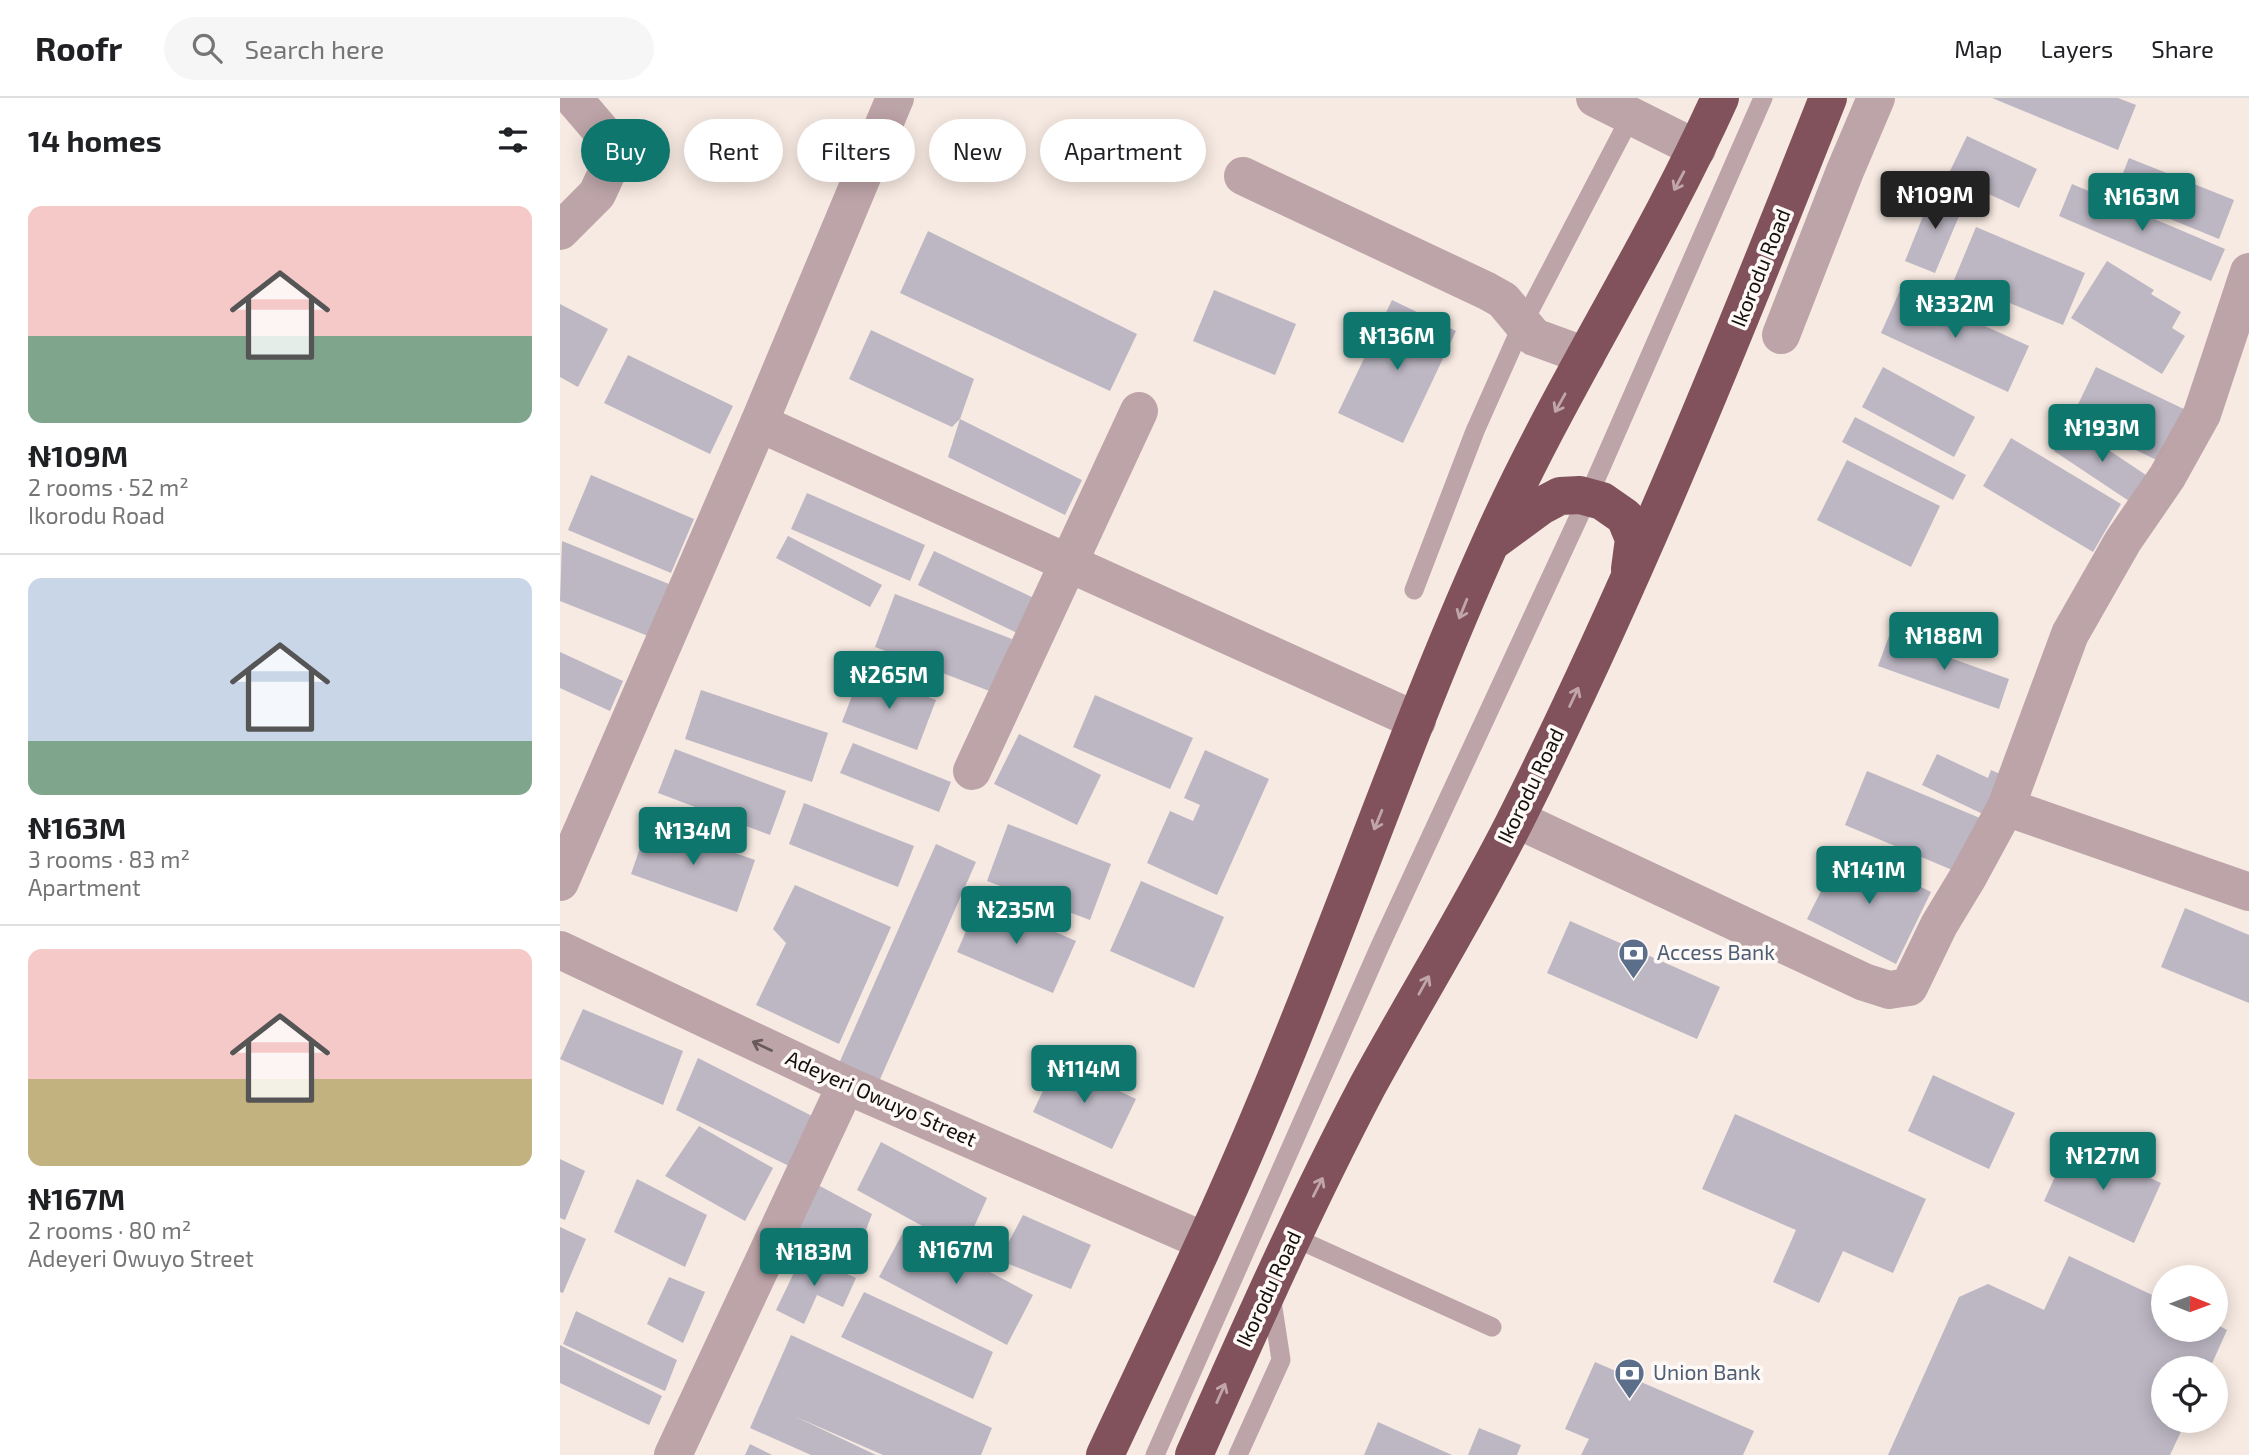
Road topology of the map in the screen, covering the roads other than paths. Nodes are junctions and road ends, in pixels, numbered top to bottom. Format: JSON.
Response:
{"nodes":[{"id":1,"x":573,"y":98,"type":"edge"},
{"id":2,"x":895,"y":98,"type":"edge"},
{"id":3,"x":1595,"y":98,"type":"edge"},
{"id":4,"x":1720,"y":98,"type":"edge"},
{"id":5,"x":1763,"y":98,"type":"edge"},
{"id":6,"x":1828,"y":98,"type":"edge"},
{"id":7,"x":1876,"y":98,"type":"edge"},
{"id":8,"x":1631,"y":116,"type":"junction"},
{"id":9,"x":1697,"y":149,"type":"junction"},
{"id":10,"x":1243,"y":176,"type":"dead end"},
{"id":11,"x":560,"y":231,"type":"edge"},
{"id":12,"x":2249,"y":272,"type":"edge"},
{"id":13,"x":1522,"y":326,"type":"junction"},
{"id":14,"x":1781,"y":335,"type":"dead end"},
{"id":15,"x":1586,"y":356,"type":"junction"},
{"id":16,"x":1139,"y":411,"type":"dead end"},
{"id":17,"x":759,"y":423,"type":"junction"},
{"id":18,"x":1588,"y":497,"type":"junction"},
{"id":19,"x":1490,"y":544,"type":"junction"},
{"id":20,"x":1068,"y":564,"type":"junction"},
{"id":21,"x":1629,"y":578,"type":"junction"},
{"id":22,"x":1414,"y":590,"type":"dead end"},
{"id":23,"x":1417,"y":721,"type":"junction"},
{"id":24,"x":972,"y":771,"type":"dead end"},
{"id":25,"x":2006,"y":807,"type":"junction"},
{"id":26,"x":1516,"y":819,"type":"junction"},
{"id":27,"x":560,"y":883,"type":"edge"},
{"id":28,"x":2249,"y":892,"type":"edge"},
{"id":29,"x":560,"y":950,"type":"edge"},
{"id":30,"x":846,"y":1085,"type":"junction"},
{"id":31,"x":1293,"y":1237,"type":"junction"},
{"id":32,"x":1204,"y":1241,"type":"junction"},
{"id":33,"x":1270,"y":1283,"type":"junction"},
{"id":34,"x":1492,"y":1326,"type":"dead end"},
{"id":35,"x":673,"y":1455,"type":"edge"},
{"id":36,"x":1105,"y":1455,"type":"edge"},
{"id":37,"x":1155,"y":1455,"type":"edge"},
{"id":38,"x":1194,"y":1455,"type":"edge"},
{"id":39,"x":1238,"y":1455,"type":"edge"}],
"edges":[{"from":1,"to":11,"type":"street"},
{"from":2,"to":17,"type":"street"},
{"from":3,"to":8,"type":"street"},
{"from":4,"to":9,"type":"highway"},
{"from":5,"to":18,"type":"lane"},
{"from":6,"to":21,"type":"highway","name":"Ikorodu Road"},
{"from":7,"to":14,"type":"street"},
{"from":8,"to":9,"type":"street"},
{"from":8,"to":13,"type":"lane"},
{"from":9,"to":15,"type":"highway","one_way":true},
{"from":10,"to":13,"type":"street"},
{"from":12,"to":25,"type":"street"},
{"from":13,"to":15,"type":"street"},
{"from":13,"to":22,"type":"lane"},
{"from":15,"to":19,"type":"highway","one_way":true},
{"from":16,"to":20,"type":"street"},
{"from":17,"to":20,"type":"street"},
{"from":17,"to":27,"type":"street"},
{"from":18,"to":19,"type":"highway"},
{"from":18,"to":21,"type":"highway"},
{"from":18,"to":37,"type":"lane"},
{"from":19,"to":23,"type":"highway","one_way":true},
{"from":20,"to":23,"type":"street"},
{"from":20,"to":24,"type":"street"},
{"from":26,"to":21,"type":"highway","name":"Ikorodu Road","one_way":true},
{"from":23,"to":32,"type":"highway","one_way":true},
{"from":25,"to":26,"type":"street"},
{"from":25,"to":28,"type":"street"},
{"from":31,"to":26,"type":"highway","name":"Ikorodu Road","one_way":true},
{"from":30,"to":29,"type":"street","name":"Adeyeri Owuyo Street","one_way":true},
{"from":30,"to":32,"type":"street","name":"Adeyeri Owuyo Street"},
{"from":30,"to":35,"type":"street"},
{"from":31,"to":33,"type":"highway","name":"Ikorodu Road"},
{"from":31,"to":34,"type":"lane"},
{"from":32,"to":36,"type":"highway"},
{"from":38,"to":33,"type":"highway","name":"Ikorodu Road","one_way":true},
{"from":33,"to":39,"type":"lane"}]}
